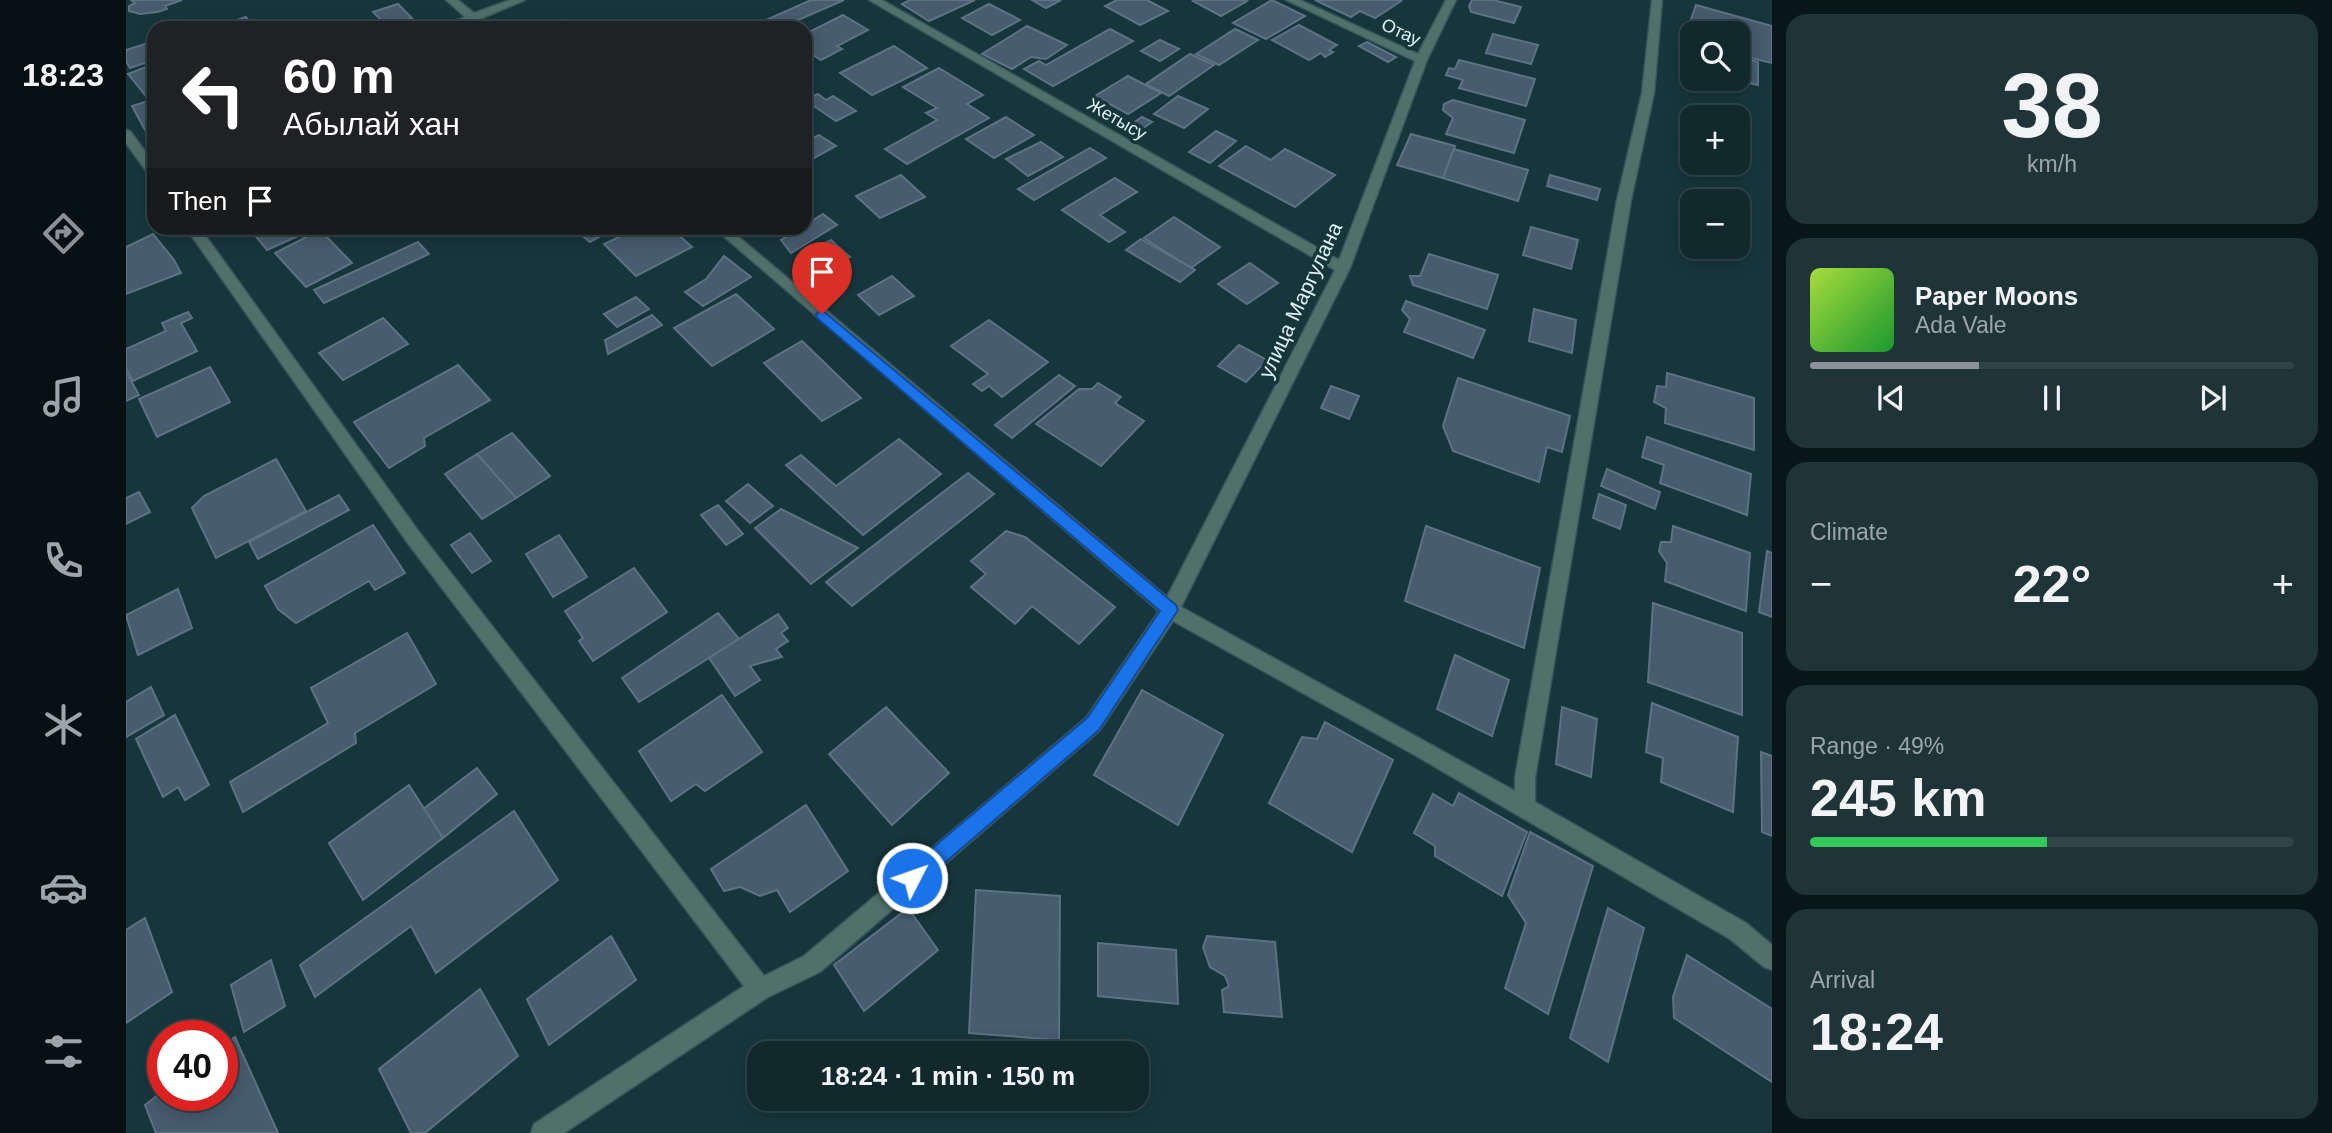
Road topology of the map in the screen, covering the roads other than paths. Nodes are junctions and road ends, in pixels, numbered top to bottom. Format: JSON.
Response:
{"nodes":[{"id":1,"x":452,"y":0,"type":"edge"},
{"id":2,"x":520,"y":0,"type":"edge"},
{"id":3,"x":874,"y":0,"type":"edge"},
{"id":4,"x":1291,"y":0,"type":"edge"},
{"id":5,"x":1451,"y":0,"type":"edge"},
{"id":6,"x":1657,"y":0,"type":"edge"},
{"id":7,"x":472,"y":18,"type":"junction"},
{"id":8,"x":464,"y":21,"type":"edge"},
{"id":9,"x":476,"y":21,"type":"edge"},
{"id":10,"x":1421,"y":60,"type":"junction"},
{"id":11,"x":126,"y":134,"type":"edge"},
{"id":12,"x":132,"y":151,"type":"edge"},
{"id":13,"x":147,"y":165,"type":"edge"},
{"id":14,"x":198,"y":235,"type":"edge"},
{"id":15,"x":728,"y":235,"type":"edge"},
{"id":16,"x":1343,"y":268,"type":"junction"},
{"id":17,"x":1170,"y":610,"type":"junction"},
{"id":18,"x":1525,"y":808,"type":"junction"},
{"id":19,"x":1772,"y":959,"type":"edge"},
{"id":20,"x":760,"y":989,"type":"junction"},
{"id":21,"x":543,"y":1133,"type":"edge"}],
"edges":[{"from":1,"to":7,"type":"street"},
{"from":2,"to":7,"type":"street"},
{"from":3,"to":16,"type":"street","name":"Жетысу"},
{"from":4,"to":10,"type":"street","name":"Отау"},
{"from":5,"to":10,"type":"street","name":"улица Маргулана"},
{"from":6,"to":18,"type":"street"},
{"from":7,"to":8,"type":"street"},
{"from":7,"to":9,"type":"street"},
{"from":10,"to":16,"type":"street","name":"улица Маргулана"},
{"from":11,"to":12,"type":"street"},
{"from":12,"to":13,"type":"street"},
{"from":14,"to":20,"type":"street"},
{"from":15,"to":17,"type":"street"},
{"from":16,"to":17,"type":"street","name":"улица Маргулана"},
{"from":17,"to":18,"type":"street"},
{"from":17,"to":20,"type":"street","name":"улица Маргулана"},
{"from":18,"to":19,"type":"street"},
{"from":20,"to":21,"type":"street","name":"улица Маргулана"}]}
